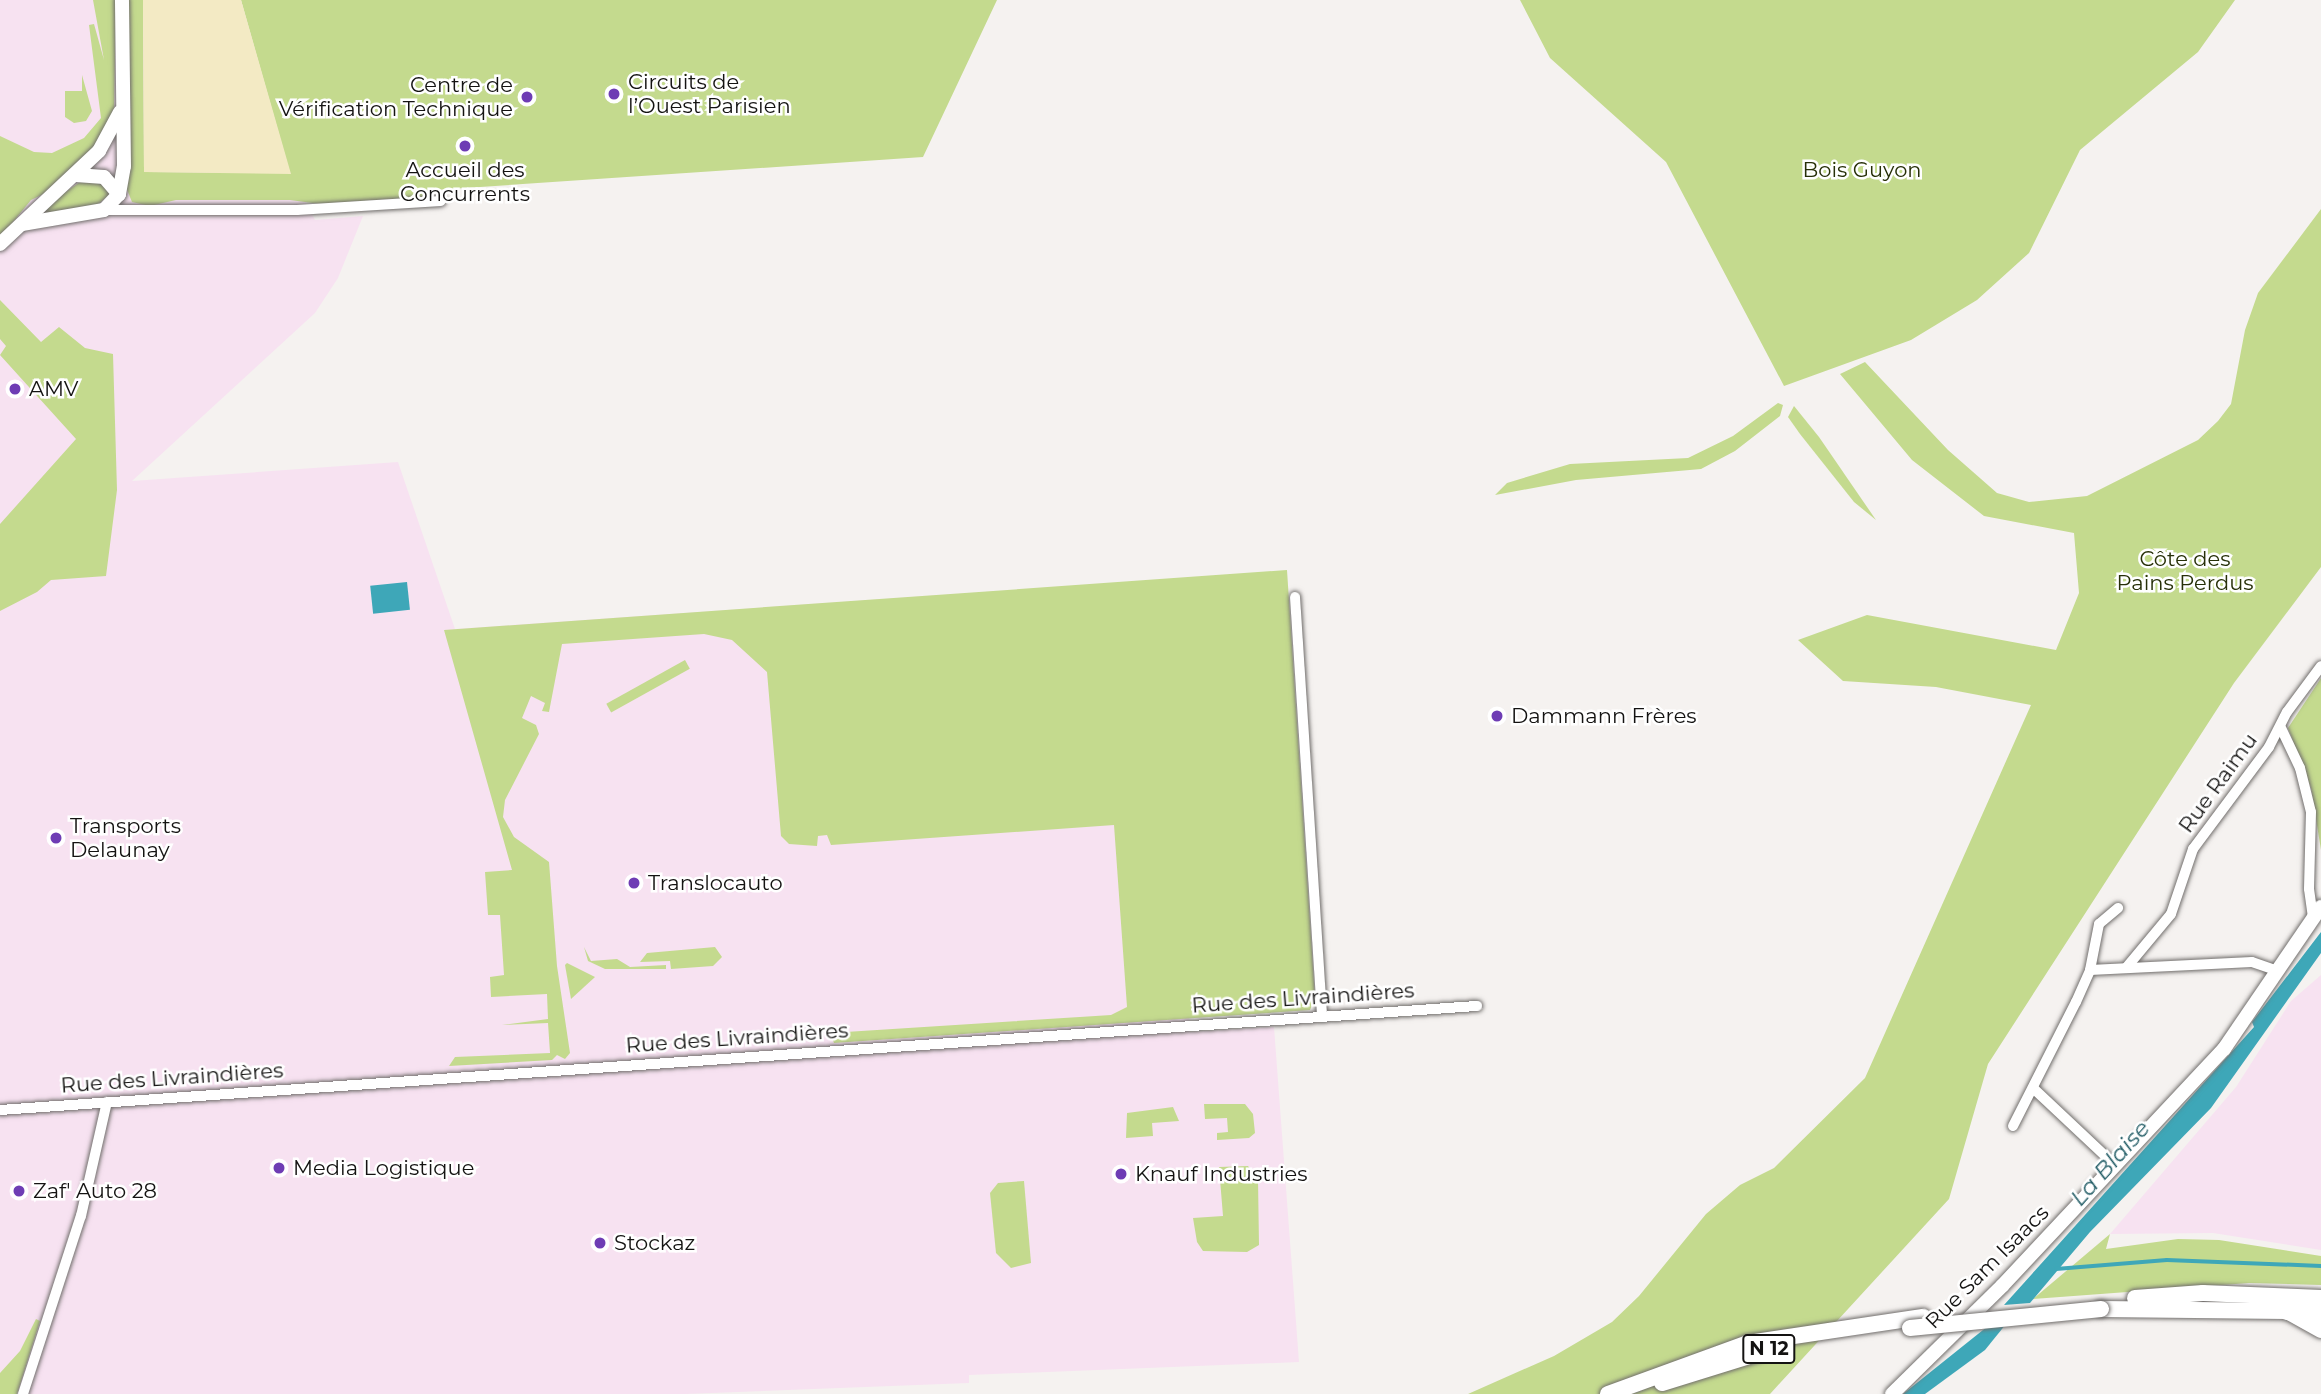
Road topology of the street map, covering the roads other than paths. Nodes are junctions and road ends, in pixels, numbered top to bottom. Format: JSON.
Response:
{"nodes":[{"id":1,"x":122,"y":0,"type":"edge"},
{"id":2,"x":122,"y":104,"type":"junction"},
{"id":3,"x":76,"y":175,"type":"junction"},
{"id":4,"x":119,"y":194,"type":"junction"},
{"id":5,"x":441,"y":201,"type":"dead end"},
{"id":6,"x":104,"y":210,"type":"junction"},
{"id":7,"x":22,"y":224,"type":"junction"},
{"id":8,"x":0,"y":244,"type":"edge"},
{"id":9,"x":1295,"y":597,"type":"dead end"},
{"id":10,"x":2321,"y":666,"type":"edge"},
{"id":11,"x":2281,"y":728,"type":"junction"},
{"id":12,"x":2118,"y":908,"type":"dead end"},
{"id":13,"x":2317,"y":913,"type":"edge"},
{"id":14,"x":2126,"y":968,"type":"junction"},
{"id":15,"x":2090,"y":970,"type":"junction"},
{"id":16,"x":2278,"y":971,"type":"junction"},
{"id":17,"x":1477,"y":1006,"type":"dead end"},
{"id":18,"x":1322,"y":1016,"type":"junction"},
{"id":19,"x":2033,"y":1088,"type":"junction"},
{"id":20,"x":107,"y":1102,"type":"junction"},
{"id":21,"x":0,"y":1110,"type":"edge"},
{"id":22,"x":2013,"y":1126,"type":"dead end"},
{"id":23,"x":2116,"y":1166,"type":"junction"},
{"id":24,"x":2321,"y":1298,"type":"edge"},
{"id":25,"x":2106,"y":1304,"type":"junction"},
{"id":26,"x":2287,"y":1311,"type":"junction"},
{"id":27,"x":2321,"y":1314,"type":"edge"},
{"id":28,"x":2321,"y":1330,"type":"edge"},
{"id":29,"x":23,"y":1394,"type":"edge"},
{"id":30,"x":1608,"y":1394,"type":"edge"},
{"id":31,"x":1634,"y":1394,"type":"edge"},
{"id":32,"x":1892,"y":1394,"type":"edge"}],
"edges":[{"from":1,"to":2,"type":"main road"},
{"from":2,"to":3,"type":"main road"},
{"from":2,"to":4,"type":"main road"},
{"from":3,"to":4,"type":"main road"},
{"from":3,"to":7,"type":"main road"},
{"from":4,"to":6,"type":"main road"},
{"from":5,"to":6,"type":"street"},
{"from":6,"to":7,"type":"main road"},
{"from":7,"to":8,"type":"main road"},
{"from":9,"to":18,"type":"street"},
{"from":10,"to":11,"type":"street","name":"Rue Raimu"},
{"from":11,"to":13,"type":"street"},
{"from":11,"to":14,"type":"street","name":"Rue Raimu"},
{"from":12,"to":15,"type":"street"},
{"from":13,"to":16,"type":"main road","name":"Rue Sam Isaacs"},
{"from":14,"to":15,"type":"street"},
{"from":14,"to":16,"type":"street"},
{"from":15,"to":19,"type":"street"},
{"from":16,"to":23,"type":"main road","name":"Rue Sam Isaacs"},
{"from":17,"to":18,"type":"street","name":"Rue des Livraindières"},
{"from":18,"to":20,"type":"street","name":"Rue des Livraindières"},
{"from":19,"to":22,"type":"street"},
{"from":19,"to":23,"type":"street"},
{"from":20,"to":21,"type":"street","name":"Rue des Livraindières"},
{"from":20,"to":29,"type":"street"},
{"from":23,"to":32,"type":"main road","name":"Rue Sam Isaacs"},
{"from":24,"to":25,"type":"main road","number":"N 12"},
{"from":25,"to":26,"type":"main road","number":"N 12"},
{"from":25,"to":30,"type":"main road","number":"N 12"},
{"from":25,"to":31,"type":"main road","number":"N 12","bridge":true},
{"from":26,"to":27,"type":"highway","number":"N 12"},
{"from":26,"to":28,"type":"main road"}]}
